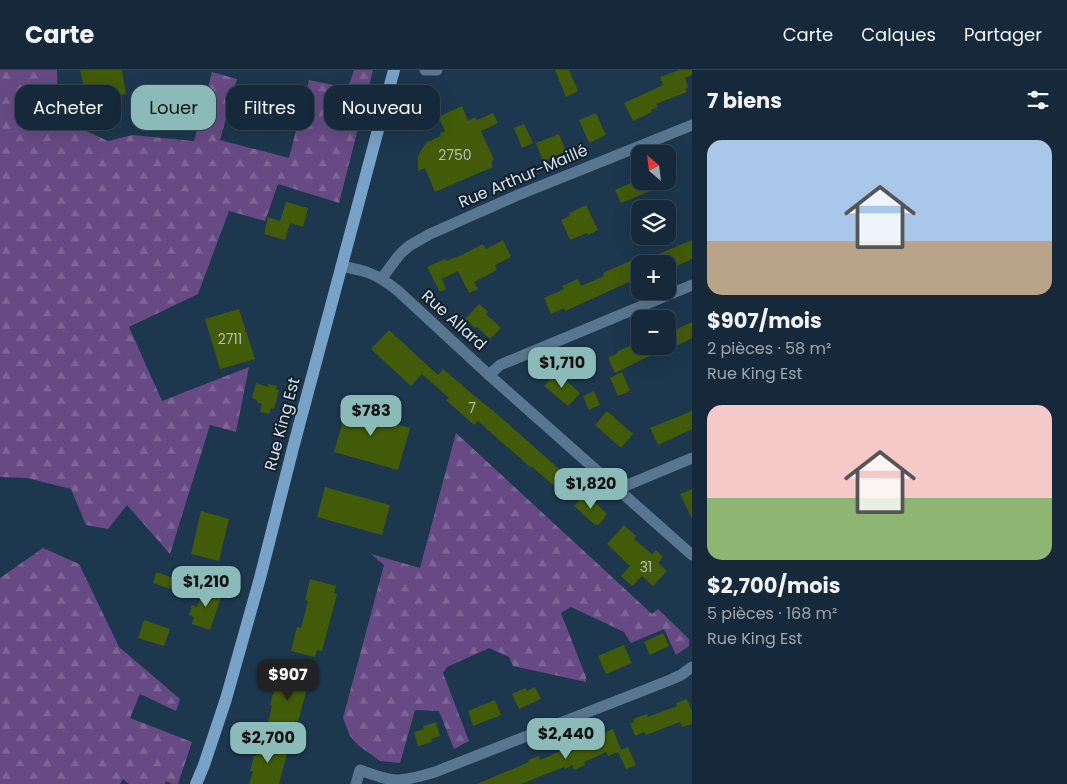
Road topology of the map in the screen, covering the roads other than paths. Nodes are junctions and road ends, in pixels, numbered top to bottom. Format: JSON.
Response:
{"nodes":[{"id":1,"x":394,"y":70,"type":"edge"},
{"id":2,"x":425,"y":70,"type":"edge"},
{"id":3,"x":437,"y":70,"type":"edge"},
{"id":4,"x":692,"y":125,"type":"edge"},
{"id":5,"x":341,"y":266,"type":"junction"},
{"id":6,"x":382,"y":278,"type":"junction"},
{"id":7,"x":692,"y":285,"type":"edge"},
{"id":8,"x":489,"y":374,"type":"junction"},
{"id":9,"x":692,"y":458,"type":"edge"},
{"id":10,"x":618,"y":489,"type":"junction"},
{"id":11,"x":692,"y":554,"type":"edge"},
{"id":12,"x":692,"y":667,"type":"edge"},
{"id":13,"x":196,"y":784,"type":"edge"},
{"id":14,"x":356,"y":784,"type":"edge"}],
"edges":[{"from":1,"to":5,"type":"main road","name":"Rue King Est"},
{"from":2,"to":3,"type":"street"},
{"from":4,"to":6,"type":"street","name":"Rue Arthur-Maillé"},
{"from":5,"to":6,"type":"street","name":"Rue Allard"},
{"from":5,"to":13,"type":"main road","name":"Rue King Est"},
{"from":6,"to":8,"type":"street","name":"Rue Allard"},
{"from":7,"to":8,"type":"street"},
{"from":8,"to":10,"type":"street","name":"Rue Allard"},
{"from":9,"to":10,"type":"street"},
{"from":10,"to":11,"type":"street","name":"Rue Allard"},
{"from":12,"to":14,"type":"street"}]}
